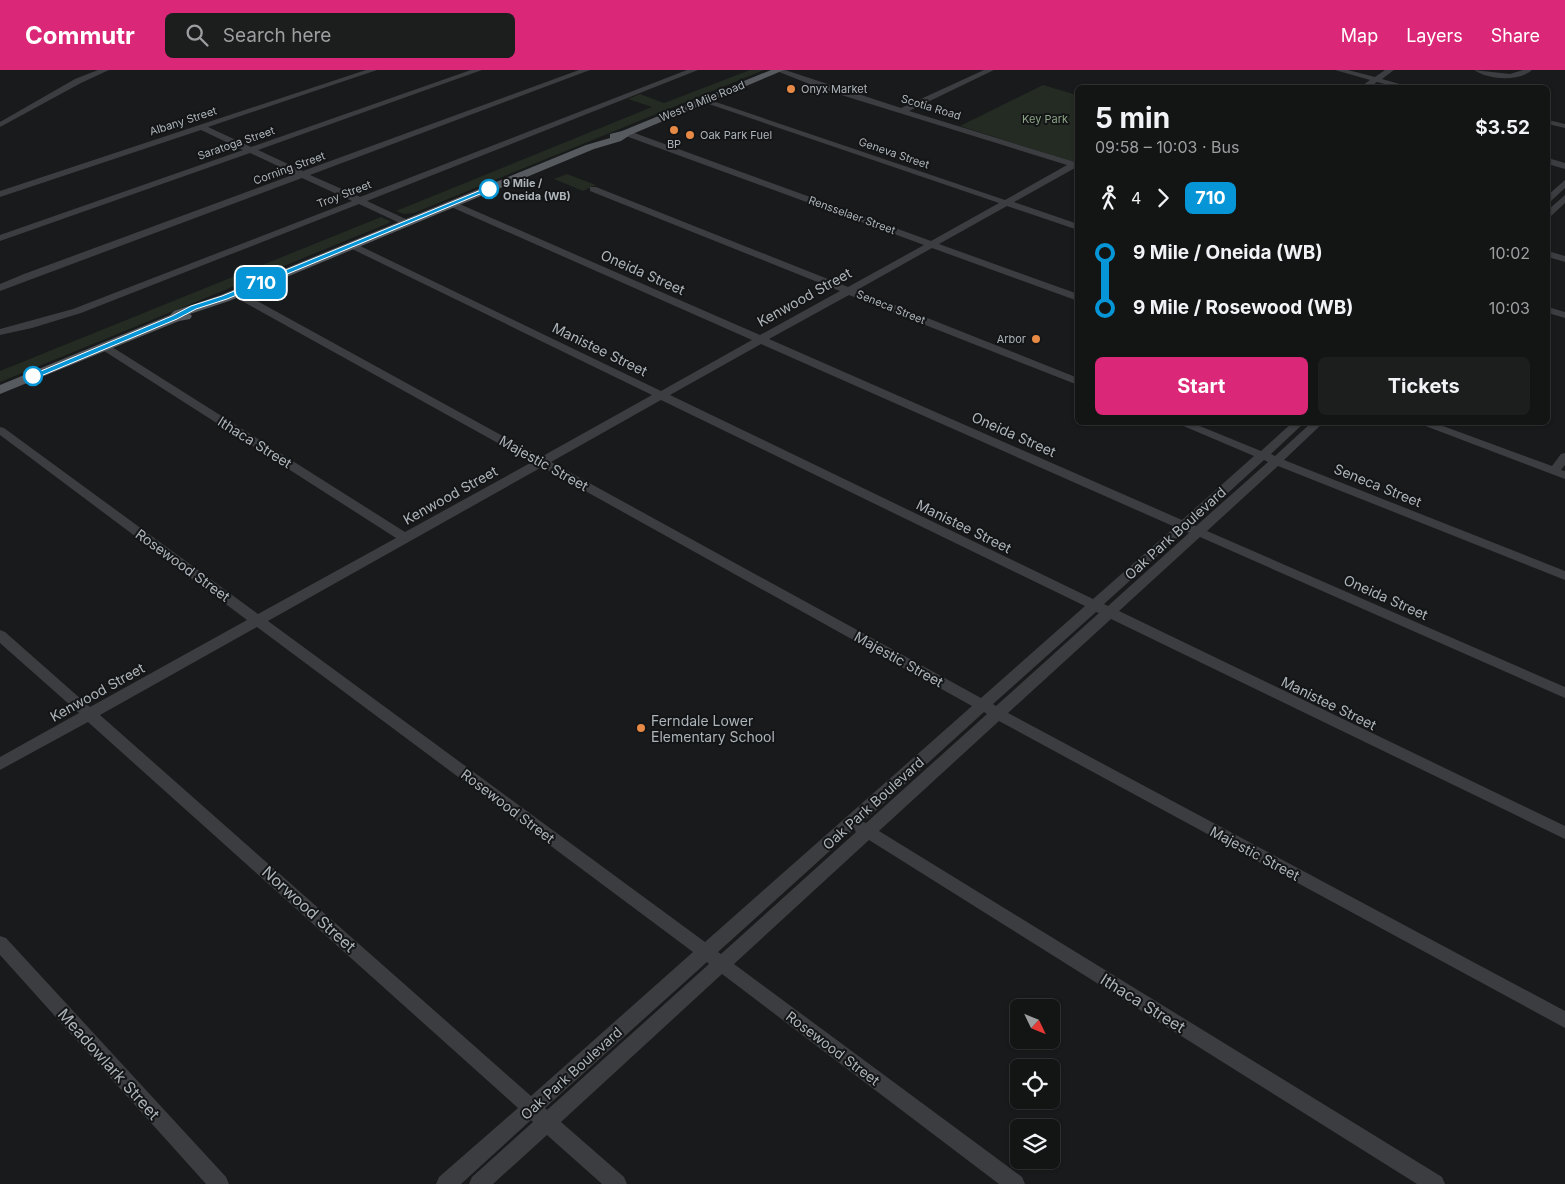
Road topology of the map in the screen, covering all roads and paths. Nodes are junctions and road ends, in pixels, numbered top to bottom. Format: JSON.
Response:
{"nodes":[{"id":1,"x":105,"y":70,"type":"edge"},
{"id":2,"x":373,"y":70,"type":"edge"},
{"id":3,"x":478,"y":70,"type":"edge"},
{"id":4,"x":586,"y":70,"type":"edge"},
{"id":5,"x":694,"y":70,"type":"edge"},
{"id":6,"x":778,"y":70,"type":"edge"},
{"id":7,"x":990,"y":70,"type":"edge"},
{"id":8,"x":1339,"y":70,"type":"edge"},
{"id":9,"x":1390,"y":70,"type":"edge"},
{"id":10,"x":1478,"y":70,"type":"edge"},
{"id":11,"x":1528,"y":70,"type":"edge"},
{"id":12,"x":1376,"y":79,"type":"junction"},
{"id":13,"x":1367,"y":85,"type":"edge"},
{"id":14,"x":1399,"y":85,"type":"edge"},
{"id":15,"x":704,"y":101,"type":"junction"},
{"id":16,"x":902,"y":111,"type":"junction"},
{"id":17,"x":1550,"y":122,"type":"edge"},
{"id":18,"x":0,"y":125,"type":"edge"},
{"id":19,"x":1565,"y":126,"type":"edge"},
{"id":20,"x":201,"y":127,"type":"junction"},
{"id":21,"x":626,"y":133,"type":"junction"},
{"id":22,"x":250,"y":150,"type":"junction"},
{"id":23,"x":1550,"y":162,"type":"edge"},
{"id":24,"x":1075,"y":166,"type":"edge"},
{"id":25,"x":1565,"y":166,"type":"edge"},
{"id":26,"x":1075,"y":167,"type":"edge"},
{"id":27,"x":303,"y":174,"type":"junction"},
{"id":28,"x":1565,"y":184,"type":"edge"},
{"id":29,"x":593,"y":189,"type":"dead end"},
{"id":30,"x":0,"y":194,"type":"edge"},
{"id":31,"x":1550,"y":198,"type":"edge"},
{"id":32,"x":1565,"y":198,"type":"edge"},
{"id":33,"x":360,"y":200,"type":"junction"},
{"id":34,"x":1006,"y":202,"type":"junction"},
{"id":35,"x":452,"y":204,"type":"junction"},
{"id":36,"x":1550,"y":209,"type":"edge"},
{"id":37,"x":1565,"y":211,"type":"edge"},
{"id":38,"x":407,"y":222,"type":"junction"},
{"id":39,"x":1075,"y":225,"type":"edge"},
{"id":40,"x":0,"y":238,"type":"edge"},
{"id":41,"x":931,"y":244,"type":"junction"},
{"id":42,"x":352,"y":245,"type":"junction"},
{"id":43,"x":1550,"y":255,"type":"edge"},
{"id":44,"x":1565,"y":259,"type":"edge"},
{"id":45,"x":0,"y":288,"type":"edge"},
{"id":46,"x":848,"y":290,"type":"junction"},
{"id":47,"x":230,"y":295,"type":"junction"},
{"id":48,"x":1075,"y":297,"type":"edge"},
{"id":49,"x":1550,"y":311,"type":"edge"},
{"id":50,"x":1565,"y":315,"type":"edge"},
{"id":51,"x":0,"y":332,"type":"edge"},
{"id":52,"x":760,"y":339,"type":"junction"},
{"id":53,"x":105,"y":347,"type":"junction"},
{"id":54,"x":1075,"y":381,"type":"edge"},
{"id":55,"x":0,"y":390,"type":"edge"},
{"id":56,"x":660,"y":395,"type":"junction"},
{"id":57,"x":1186,"y":425,"type":"edge"},
{"id":58,"x":1297,"y":425,"type":"edge"},
{"id":59,"x":1316,"y":425,"type":"edge"},
{"id":60,"x":1428,"y":425,"type":"edge"},
{"id":61,"x":0,"y":430,"type":"edge"},
{"id":62,"x":1262,"y":456,"type":"junction"},
{"id":63,"x":1565,"y":457,"type":"edge"},
{"id":64,"x":540,"y":461,"type":"junction"},
{"id":65,"x":1276,"y":461,"type":"junction"},
{"id":66,"x":1559,"y":473,"type":"edge"},
{"id":67,"x":1184,"y":525,"type":"junction"},
{"id":68,"x":1198,"y":531,"type":"junction"},
{"id":69,"x":405,"y":538,"type":"junction"},
{"id":70,"x":1565,"y":576,"type":"edge"},
{"id":71,"x":1094,"y":606,"type":"junction"},
{"id":72,"x":1108,"y":613,"type":"junction"},
{"id":73,"x":258,"y":620,"type":"junction"},
{"id":74,"x":0,"y":635,"type":"edge"},
{"id":75,"x":1565,"y":693,"type":"edge"},
{"id":76,"x":983,"y":705,"type":"junction"},
{"id":77,"x":998,"y":713,"type":"junction"},
{"id":78,"x":89,"y":714,"type":"junction"},
{"id":79,"x":0,"y":764,"type":"edge"},
{"id":80,"x":852,"y":821,"type":"junction"},
{"id":81,"x":868,"y":831,"type":"junction"},
{"id":82,"x":1565,"y":833,"type":"edge"},
{"id":83,"x":0,"y":943,"type":"edge"},
{"id":84,"x":705,"y":952,"type":"junction"},
{"id":85,"x":722,"y":964,"type":"junction"},
{"id":86,"x":1565,"y":1020,"type":"edge"},
{"id":87,"x":532,"y":1108,"type":"junction"},
{"id":88,"x":547,"y":1122,"type":"junction"},
{"id":89,"x":218,"y":1184,"type":"edge"},
{"id":90,"x":446,"y":1184,"type":"edge"},
{"id":91,"x":479,"y":1184,"type":"edge"},
{"id":92,"x":617,"y":1184,"type":"edge"},
{"id":93,"x":1015,"y":1184,"type":"edge"},
{"id":94,"x":1435,"y":1184,"type":"edge"}],
"edges":[{"from":1,"to":18,"type":"street"},
{"from":2,"to":20,"type":"street","name":"Albany Street"},
{"from":3,"to":22,"type":"street","name":"Saratoga Street"},
{"from":4,"to":27,"type":"street","name":"Corning Street"},
{"from":5,"to":33,"type":"street","name":"Troy Street"},
{"from":6,"to":15,"type":"main road","name":"West 9 Mile Road"},
{"from":6,"to":16,"type":"street","name":"Scotia Road"},
{"from":7,"to":16,"type":"street"},
{"from":8,"to":12,"type":"street"},
{"from":9,"to":12,"type":"street"},
{"from":10,"to":11,"type":"street"},
{"from":12,"to":13,"type":"street"},
{"from":12,"to":14,"type":"street"},
{"from":15,"to":21,"type":"main road","name":"West 9 Mile Road"},
{"from":15,"to":34,"type":"street","name":"Geneva Street"},
{"from":16,"to":24,"type":"street","name":"Scotia Road"},
{"from":17,"to":19,"type":"street"},
{"from":20,"to":22,"type":"street"},
{"from":20,"to":30,"type":"street","name":"Albany Street"},
{"from":21,"to":35,"type":"main road","name":"West 9 Mile Road"},
{"from":21,"to":41,"type":"street","name":"Rensselaer Street"},
{"from":22,"to":27,"type":"street"},
{"from":22,"to":40,"type":"street","name":"Saratoga Street"},
{"from":23,"to":25,"type":"street"},
{"from":26,"to":34,"type":"street","name":"Kenwood Street"},
{"from":27,"to":33,"type":"street"},
{"from":27,"to":45,"type":"street","name":"Corning Street"},
{"from":28,"to":31,"type":"street"},
{"from":29,"to":46,"type":"street","name":"Seneca Street"},
{"from":32,"to":36,"type":"street"},
{"from":33,"to":38,"type":"street"},
{"from":33,"to":51,"type":"street","name":"Troy Street"},
{"from":34,"to":39,"type":"street","name":"Geneva Street"},
{"from":34,"to":41,"type":"street","name":"Kenwood Street"},
{"from":35,"to":38,"type":"main road","name":"West 9 Mile Road"},
{"from":35,"to":52,"type":"street","name":"Oneida Street"},
{"from":36,"to":37,"type":"street"},
{"from":38,"to":42,"type":"main road","name":"West 9 Mile Road"},
{"from":41,"to":46,"type":"street","name":"Kenwood Street"},
{"from":41,"to":48,"type":"street","name":"Rensselaer Street"},
{"from":42,"to":47,"type":"main road","name":"West 9 Mile Road"},
{"from":42,"to":56,"type":"street","name":"Manistee Street"},
{"from":43,"to":44,"type":"street"},
{"from":46,"to":52,"type":"street","name":"Kenwood Street"},
{"from":46,"to":54,"type":"street","name":"Seneca Street"},
{"from":47,"to":53,"type":"main road","name":"West 9 Mile Road"},
{"from":47,"to":64,"type":"street","name":"Majestic Street"},
{"from":49,"to":50,"type":"street"},
{"from":52,"to":56,"type":"street","name":"Kenwood Street"},
{"from":52,"to":67,"type":"street","name":"Oneida Street"},
{"from":53,"to":55,"type":"main road","name":"West 9 Mile Road"},
{"from":53,"to":69,"type":"street","name":"Ithaca Street"},
{"from":56,"to":64,"type":"street","name":"Kenwood Street"},
{"from":56,"to":71,"type":"street","name":"Manistee Street"},
{"from":57,"to":62,"type":"street","name":"Seneca Street"},
{"from":58,"to":62,"type":"street","name":"Oak Park Boulevard"},
{"from":59,"to":65,"type":"street","name":"Oak Park Boulevard"},
{"from":60,"to":66,"type":"street"},
{"from":61,"to":73,"type":"street","name":"Rosewood Street"},
{"from":62,"to":65,"type":"street","name":"Seneca Street"},
{"from":62,"to":67,"type":"street","name":"Oak Park Boulevard"},
{"from":63,"to":66,"type":"street"},
{"from":64,"to":69,"type":"street","name":"Kenwood Street"},
{"from":64,"to":76,"type":"street","name":"Majestic Street"},
{"from":65,"to":68,"type":"street","name":"Oak Park Boulevard"},
{"from":65,"to":70,"type":"street","name":"Seneca Street"},
{"from":67,"to":68,"type":"street","name":"Oneida Street"},
{"from":67,"to":71,"type":"street","name":"Oak Park Boulevard"},
{"from":68,"to":72,"type":"street","name":"Oak Park Boulevard"},
{"from":68,"to":75,"type":"street","name":"Oneida Street"},
{"from":69,"to":73,"type":"street","name":"Kenwood Street"},
{"from":71,"to":72,"type":"street","name":"Manistee Street"},
{"from":71,"to":76,"type":"street","name":"Oak Park Boulevard"},
{"from":72,"to":77,"type":"street","name":"Oak Park Boulevard"},
{"from":72,"to":82,"type":"street","name":"Manistee Street"},
{"from":73,"to":78,"type":"street","name":"Kenwood Street"},
{"from":73,"to":84,"type":"street","name":"Rosewood Street"},
{"from":74,"to":78,"type":"street","name":"Norwood Street"},
{"from":76,"to":77,"type":"street","name":"Majestic Street"},
{"from":76,"to":80,"type":"street","name":"Oak Park Boulevard"},
{"from":77,"to":81,"type":"street","name":"Oak Park Boulevard"},
{"from":77,"to":86,"type":"street","name":"Majestic Street"},
{"from":78,"to":79,"type":"street","name":"Kenwood Street"},
{"from":78,"to":87,"type":"street","name":"Norwood Street"},
{"from":80,"to":81,"type":"street","name":"Ithaca Street"},
{"from":80,"to":84,"type":"street","name":"Oak Park Boulevard"},
{"from":81,"to":85,"type":"street","name":"Oak Park Boulevard"},
{"from":81,"to":94,"type":"street","name":"Ithaca Street"},
{"from":83,"to":89,"type":"street","name":"Meadowlark Street"},
{"from":84,"to":85,"type":"street","name":"Rosewood Street"},
{"from":84,"to":87,"type":"street","name":"Oak Park Boulevard"},
{"from":85,"to":88,"type":"street","name":"Oak Park Boulevard"},
{"from":85,"to":93,"type":"street","name":"Rosewood Street"},
{"from":87,"to":88,"type":"street","name":"Norwood Street"},
{"from":87,"to":90,"type":"street","name":"Oak Park Boulevard"},
{"from":88,"to":91,"type":"street","name":"Oak Park Boulevard"},
{"from":88,"to":92,"type":"street","name":"Norwood Street"}]}
